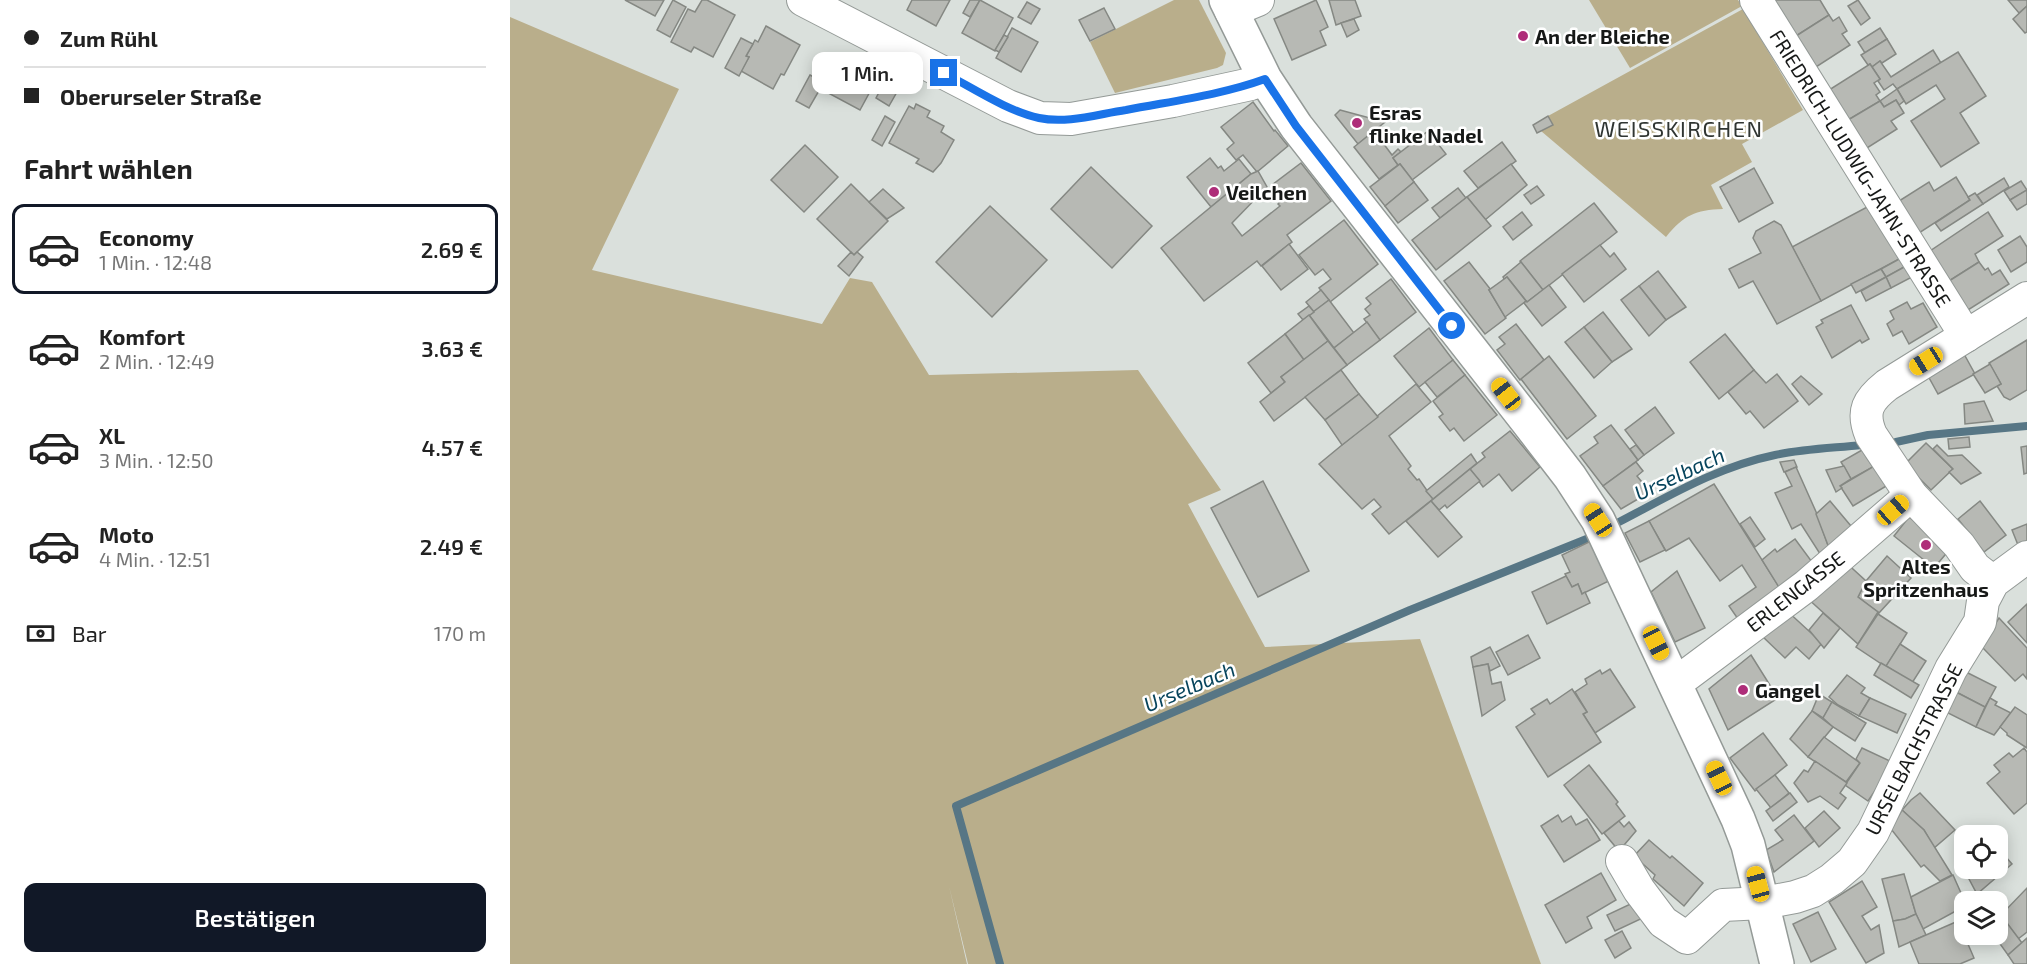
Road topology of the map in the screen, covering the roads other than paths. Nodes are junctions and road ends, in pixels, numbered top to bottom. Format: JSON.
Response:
{"nodes":[{"id":1,"x":803,"y":0,"type":"edge"},
{"id":2,"x":1756,"y":0,"type":"edge"},
{"id":3,"x":1238,"y":4,"type":"edge"},
{"id":4,"x":1265,"y":79,"type":"junction"},
{"id":5,"x":2027,"y":298,"type":"edge"},
{"id":6,"x":1966,"y":336,"type":"junction"},
{"id":7,"x":1911,"y":495,"type":"junction"},
{"id":8,"x":2027,"y":557,"type":"edge"},
{"id":9,"x":1993,"y":582,"type":"junction"},
{"id":10,"x":1676,"y":683,"type":"junction"},
{"id":11,"x":1622,"y":861,"type":"dead end"},
{"id":12,"x":1763,"y":903,"type":"junction"},
{"id":13,"x":1777,"y":964,"type":"edge"}],
"edges":[{"from":1,"to":4,"type":"street"},
{"from":2,"to":6,"type":"street","name":"FRIEDRICH-LUDWIG-JAHN-STRASSE"},
{"from":3,"to":4,"type":"main road"},
{"from":4,"to":10,"type":"main road"},
{"from":5,"to":6,"type":"street"},
{"from":6,"to":7,"type":"street"},
{"from":7,"to":9,"type":"street"},
{"from":7,"to":10,"type":"street","name":"ERLENGASSE"},
{"from":8,"to":9,"type":"street"},
{"from":9,"to":12,"type":"street","name":"URSELBACHSTRASSE"},
{"from":10,"to":12,"type":"main road"},
{"from":11,"to":12,"type":"street","name":"URSELBACHSTRASSE"},
{"from":12,"to":13,"type":"main road"}]}
